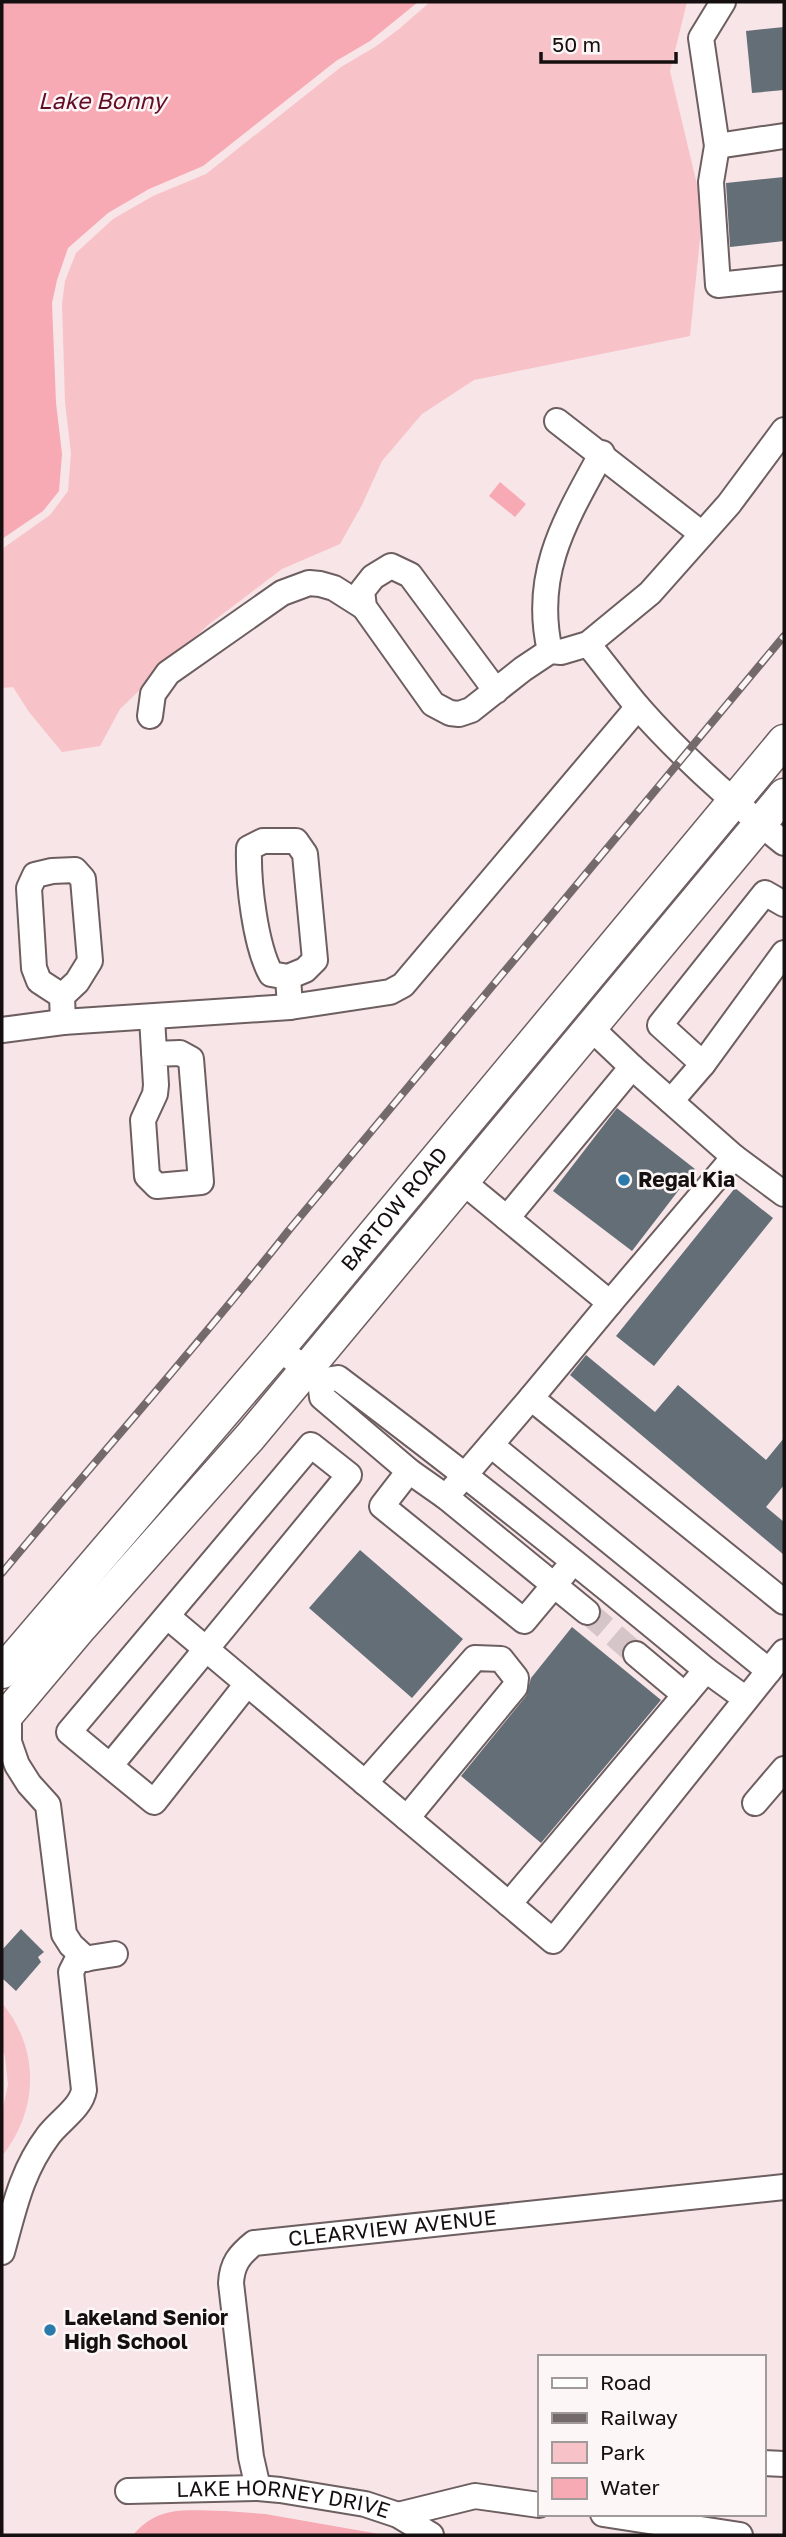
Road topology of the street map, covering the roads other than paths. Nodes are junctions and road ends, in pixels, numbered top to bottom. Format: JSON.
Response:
{"nodes":[{"id":1,"x":723,"y":2,"type":"edge"},
{"id":2,"x":784,"y":136,"type":"edge"},
{"id":3,"x":717,"y":146,"type":"junction"},
{"id":4,"x":784,"y":278,"type":"edge"},
{"id":5,"x":557,"y":421,"type":"dead end"},
{"id":6,"x":784,"y":430,"type":"edge"},
{"id":7,"x":601,"y":453,"type":"junction"},
{"id":8,"x":702,"y":534,"type":"junction"},
{"id":9,"x":364,"y":607,"type":"junction"},
{"id":10,"x":588,"y":644,"type":"junction"},
{"id":11,"x":550,"y":651,"type":"junction"},
{"id":12,"x":496,"y":691,"type":"junction"},
{"id":13,"x":638,"y":707,"type":"junction"},
{"id":14,"x":150,"y":716,"type":"dead end"},
{"id":15,"x":784,"y":741,"type":"edge"},
{"id":16,"x":784,"y":795,"type":"edge"},
{"id":17,"x":733,"y":802,"type":"junction"},
{"id":18,"x":772,"y":833,"type":"edge"},
{"id":19,"x":784,"y":905,"type":"edge"},
{"id":20,"x":784,"y":953,"type":"edge"},
{"id":21,"x":288,"y":977,"type":"junction"},
{"id":22,"x":62,"y":996,"type":"junction"},
{"id":23,"x":290,"y":1007,"type":"junction"},
{"id":24,"x":152,"y":1018,"type":"junction"},
{"id":25,"x":63,"y":1022,"type":"junction"},
{"id":26,"x":591,"y":1028,"type":"junction"},
{"id":27,"x":2,"y":1030,"type":"edge"},
{"id":28,"x":154,"y":1054,"type":"junction"},
{"id":29,"x":704,"y":1064,"type":"junction"},
{"id":30,"x":632,"y":1067,"type":"junction"},
{"id":31,"x":671,"y":1101,"type":"junction"},
{"id":32,"x":734,"y":1157,"type":"junction"},
{"id":33,"x":463,"y":1182,"type":"junction"},
{"id":34,"x":784,"y":1194,"type":"edge"},
{"id":35,"x":507,"y":1218,"type":"junction"},
{"id":36,"x":610,"y":1303,"type":"junction"},
{"id":37,"x":279,"y":1348,"type":"junction"},
{"id":38,"x":313,"y":1376,"type":"junction"},
{"id":39,"x":531,"y":1398,"type":"junction"},
{"id":40,"x":491,"y":1445,"type":"junction"},
{"id":41,"x":409,"y":1471,"type":"junction"},
{"id":42,"x":465,"y":1474,"type":"junction"},
{"id":43,"x":446,"y":1497,"type":"junction"},
{"id":44,"x":574,"y":1560,"type":"junction"},
{"id":45,"x":556,"y":1584,"type":"junction"},
{"id":46,"x":784,"y":1602,"type":"edge"},
{"id":47,"x":587,"y":1612,"type":"tunnel mouth"},
{"id":48,"x":168,"y":1617,"type":"junction"},
{"id":49,"x":206,"y":1649,"type":"junction"},
{"id":50,"x":636,"y":1654,"type":"tunnel mouth"},
{"id":51,"x":777,"y":1661,"type":"edge"},
{"id":52,"x":706,"y":1671,"type":"junction"},
{"id":53,"x":2,"y":1672,"type":"edge"},
{"id":54,"x":247,"y":1684,"type":"junction"},
{"id":55,"x":685,"y":1695,"type":"junction"},
{"id":56,"x":746,"y":1699,"type":"junction"},
{"id":57,"x":6,"y":1717,"type":"edge"},
{"id":58,"x":110,"y":1766,"type":"junction"},
{"id":59,"x":784,"y":1769,"type":"edge"},
{"id":60,"x":365,"y":1783,"type":"junction"},
{"id":61,"x":755,"y":1802,"type":"dead end"},
{"id":62,"x":407,"y":1818,"type":"junction"},
{"id":63,"x":509,"y":1904,"type":"junction"},
{"id":64,"x":115,"y":1954,"type":"dead end"},
{"id":65,"x":86,"y":1959,"type":"junction"},
{"id":66,"x":784,"y":2187,"type":"edge"},
{"id":67,"x":2,"y":2252,"type":"edge"},
{"id":68,"x":765,"y":2463,"type":"edge"},
{"id":69,"x":784,"y":2464,"type":"edge"},
{"id":70,"x":258,"y":2488,"type":"junction"},
{"id":71,"x":538,"y":2489,"type":"edge"},
{"id":72,"x":128,"y":2491,"type":"dead end"},
{"id":73,"x":475,"y":2496,"type":"junction"},
{"id":74,"x":538,"y":2505,"type":"edge"},
{"id":75,"x":398,"y":2515,"type":"junction"},
{"id":76,"x":616,"y":2516,"type":"edge"},
{"id":77,"x":431,"y":2535,"type":"edge"},
{"id":78,"x":740,"y":2535,"type":"edge"}],
"edges":[{"from":1,"to":3,"type":"street"},
{"from":2,"to":3,"type":"street"},
{"from":3,"to":4,"type":"street"},
{"from":5,"to":7,"type":"street"},
{"from":6,"to":8,"type":"street"},
{"from":7,"to":8,"type":"street"},
{"from":7,"to":11,"type":"street"},
{"from":8,"to":10,"type":"street"},
{"from":9,"to":12,"type":"street"},
{"from":9,"to":12,"type":"street"},
{"from":9,"to":14,"type":"street"},
{"from":10,"to":11,"type":"street"},
{"from":10,"to":13,"type":"street"},
{"from":11,"to":12,"type":"street"},
{"from":13,"to":17,"type":"street"},
{"from":13,"to":23,"type":"street"},
{"from":15,"to":17,"type":"main road","name":"BARTOW ROAD"},
{"from":16,"to":18,"type":"main road","name":"BARTOW ROAD"},
{"from":17,"to":18,"type":"street"},
{"from":17,"to":37,"type":"main road","name":"BARTOW ROAD"},
{"from":18,"to":26,"type":"main road","name":"BARTOW ROAD"},
{"from":19,"to":29,"type":"street"},
{"from":20,"to":29,"type":"street"},
{"from":21,"to":21,"type":"street"},
{"from":21,"to":23,"type":"street"},
{"from":22,"to":22,"type":"street"},
{"from":22,"to":25,"type":"street"},
{"from":23,"to":24,"type":"street"},
{"from":24,"to":25,"type":"street"},
{"from":24,"to":28,"type":"street"},
{"from":25,"to":27,"type":"street"},
{"from":26,"to":30,"type":"street"},
{"from":26,"to":33,"type":"main road","name":"BARTOW ROAD"},
{"from":28,"to":28,"type":"street"},
{"from":29,"to":31,"type":"street"},
{"from":30,"to":31,"type":"street"},
{"from":30,"to":35,"type":"street"},
{"from":31,"to":32,"type":"street"},
{"from":32,"to":34,"type":"street"},
{"from":32,"to":36,"type":"street"},
{"from":33,"to":35,"type":"street"},
{"from":33,"to":38,"type":"main road","name":"BARTOW ROAD"},
{"from":35,"to":36,"type":"street"},
{"from":36,"to":39,"type":"street"},
{"from":37,"to":38,"type":"street"},
{"from":37,"to":53,"type":"main road","name":"BARTOW ROAD"},
{"from":38,"to":41,"type":"street"},
{"from":38,"to":42,"type":"street"},
{"from":38,"to":57,"type":"main road","name":"BARTOW ROAD"},
{"from":39,"to":40,"type":"street"},
{"from":39,"to":46,"type":"street"},
{"from":40,"to":42,"type":"street"},
{"from":40,"to":51,"type":"street"},
{"from":41,"to":43,"type":"street"},
{"from":41,"to":45,"type":"street"},
{"from":42,"to":43,"type":"street"},
{"from":42,"to":44,"type":"street"},
{"from":43,"to":45,"type":"street"},
{"from":44,"to":45,"type":"street"},
{"from":44,"to":52,"type":"street"},
{"from":45,"to":47,"type":"street"},
{"from":48,"to":49,"type":"street"},
{"from":48,"to":49,"type":"street"},
{"from":48,"to":58,"type":"street"},
{"from":49,"to":54,"type":"street"},
{"from":49,"to":58,"type":"street"},
{"from":50,"to":55,"type":"street"},
{"from":51,"to":56,"type":"street"},
{"from":52,"to":55,"type":"street"},
{"from":52,"to":56,"type":"street"},
{"from":54,"to":58,"type":"street"},
{"from":54,"to":60,"type":"street"},
{"from":55,"to":63,"type":"street"},
{"from":56,"to":63,"type":"street"},
{"from":57,"to":65,"type":"street"},
{"from":59,"to":61,"type":"street"},
{"from":60,"to":62,"type":"street"},
{"from":60,"to":62,"type":"street"},
{"from":62,"to":63,"type":"street"},
{"from":64,"to":65,"type":"street"},
{"from":65,"to":67,"type":"street"},
{"from":66,"to":70,"type":"street","name":"CLEARVIEW AVENUE"},
{"from":68,"to":69,"type":"street"},
{"from":70,"to":72,"type":"street","name":"LAKE HORNEY DRIVE"},
{"from":70,"to":75,"type":"street","name":"LAKE HORNEY DRIVE"},
{"from":71,"to":73,"type":"street"},
{"from":73,"to":74,"type":"street"},
{"from":73,"to":75,"type":"street"},
{"from":75,"to":77,"type":"street","name":"LAKE HORNEY DRIVE"},
{"from":76,"to":78,"type":"street"}]}
